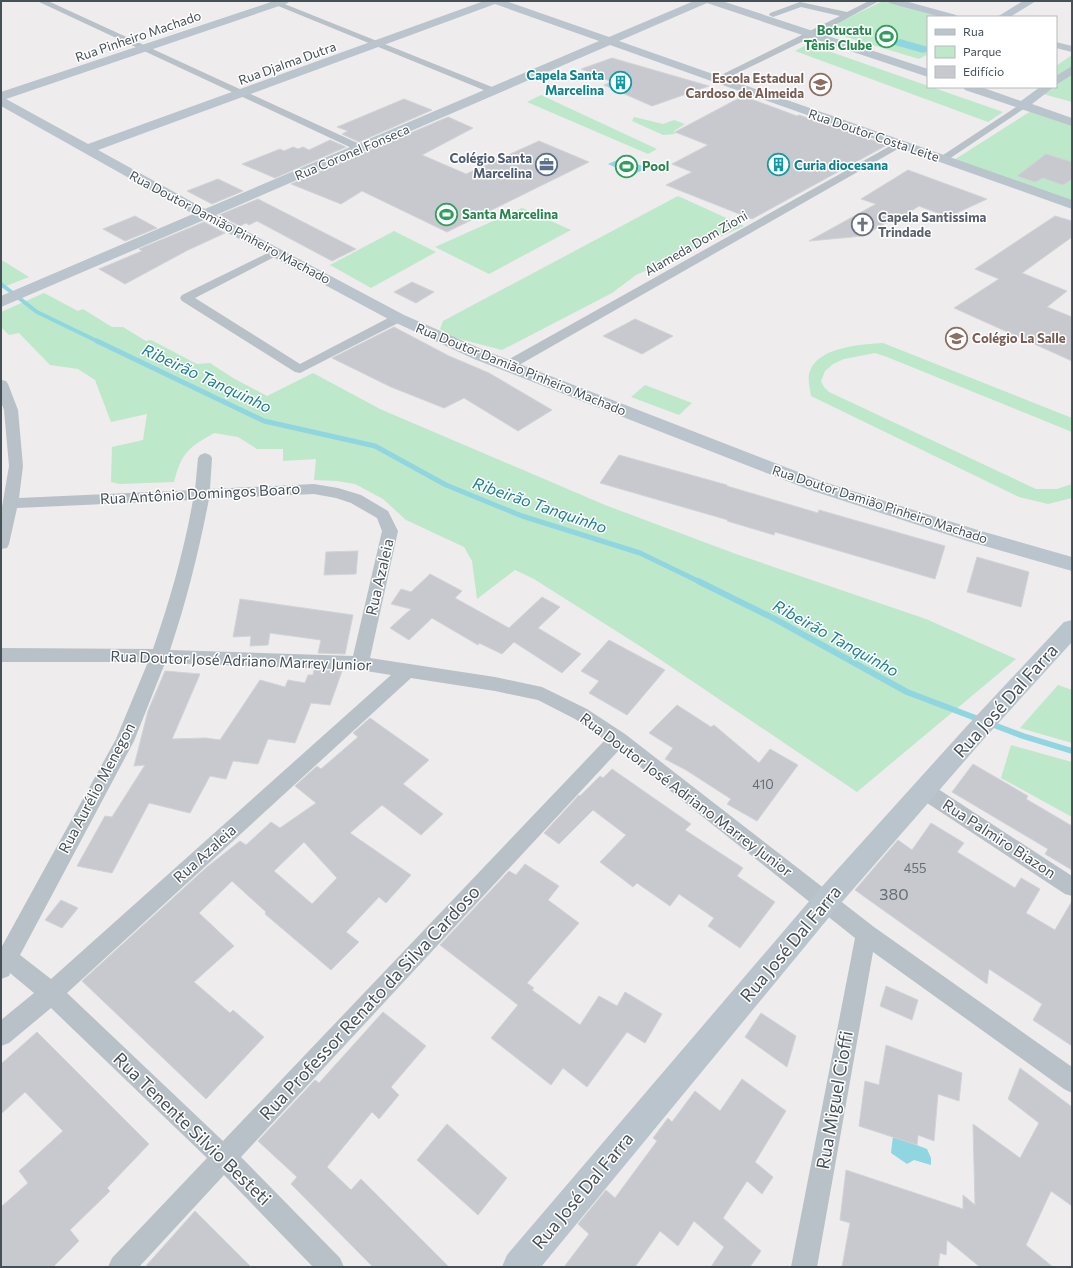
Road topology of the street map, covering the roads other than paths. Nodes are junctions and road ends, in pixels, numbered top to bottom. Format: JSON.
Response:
{"nodes":[{"id":1,"x":40,"y":1,"type":"edge"},
{"id":2,"x":495,"y":1,"type":"edge"},
{"id":3,"x":704,"y":1,"type":"edge"},
{"id":4,"x":711,"y":1,"type":"edge"},
{"id":5,"x":729,"y":1,"type":"edge"},
{"id":6,"x":875,"y":1,"type":"edge"},
{"id":7,"x":893,"y":1,"type":"edge"},
{"id":8,"x":1031,"y":1,"type":"edge"},
{"id":9,"x":277,"y":2,"type":"edge"},
{"id":10,"x":773,"y":15,"type":"junction"},
{"id":11,"x":848,"y":15,"type":"junction"},
{"id":12,"x":948,"y":16,"type":"edge"},
{"id":13,"x":1004,"y":16,"type":"edge"},
{"id":14,"x":815,"y":32,"type":"junction"},
{"id":15,"x":609,"y":41,"type":"junction"},
{"id":16,"x":378,"y":45,"type":"junction"},
{"id":17,"x":1057,"y":45,"type":"edge"},
{"id":18,"x":144,"y":49,"type":"junction"},
{"id":19,"x":1072,"y":49,"type":"edge"},
{"id":20,"x":920,"y":64,"type":"edge"},
{"id":21,"x":1072,"y":70,"type":"edge"},
{"id":22,"x":927,"y":72,"type":"edge"},
{"id":23,"x":716,"y":80,"type":"junction"},
{"id":24,"x":1057,"y":80,"type":"edge"},
{"id":25,"x":973,"y":88,"type":"edge"},
{"id":26,"x":996,"y":88,"type":"edge"},
{"id":27,"x":1047,"y":88,"type":"edge"},
{"id":28,"x":494,"y":91,"type":"junction"},
{"id":29,"x":241,"y":94,"type":"junction"},
{"id":30,"x":1,"y":96,"type":"edge"},
{"id":31,"x":1,"y":101,"type":"edge"},
{"id":32,"x":1027,"y":102,"type":"junction"},
{"id":33,"x":1072,"y":112,"type":"edge"},
{"id":34,"x":1072,"y":122,"type":"edge"},
{"id":35,"x":899,"y":144,"type":"junction"},
{"id":36,"x":360,"y":148,"type":"junction"},
{"id":37,"x":88,"y":149,"type":"junction"},
{"id":38,"x":942,"y":159,"type":"junction"},
{"id":39,"x":1072,"y":205,"type":"edge"},
{"id":40,"x":205,"y":215,"type":"junction"},
{"id":41,"x":276,"y":252,"type":"junction"},
{"id":42,"x":2,"y":302,"type":"edge"},
{"id":43,"x":398,"y":318,"type":"junction"},
{"id":44,"x":507,"y":366,"type":"junction"},
{"id":45,"x":1,"y":384,"type":"edge"},
{"id":46,"x":205,"y":458,"type":"dead end"},
{"id":47,"x":202,"y":494,"type":"junction"},
{"id":48,"x":11,"y":502,"type":"junction"},
{"id":49,"x":383,"y":515,"type":"joint"},
{"id":50,"x":1,"y":544,"type":"edge"},
{"id":51,"x":1072,"y":564,"type":"edge"},
{"id":52,"x":1072,"y":628,"type":"edge"},
{"id":53,"x":1,"y":655,"type":"edge"},
{"id":54,"x":159,"y":656,"type":"junction"},
{"id":55,"x":360,"y":664,"type":"junction"},
{"id":56,"x":407,"y":671,"type":"junction"},
{"id":57,"x":618,"y":739,"type":"junction"},
{"id":58,"x":926,"y":791,"type":"junction"},
{"id":59,"x":1072,"y":887,"type":"edge"},
{"id":60,"x":826,"y":901,"type":"junction"},
{"id":61,"x":866,"y":934,"type":"junction"},
{"id":62,"x":4,"y":964,"type":"edge"},
{"id":63,"x":51,"y":993,"type":"junction"},
{"id":64,"x":1,"y":1036,"type":"edge"},
{"id":65,"x":1072,"y":1081,"type":"edge"},
{"id":66,"x":224,"y":1158,"type":"junction"},
{"id":67,"x":122,"y":1267,"type":"edge"},
{"id":68,"x":331,"y":1267,"type":"edge"},
{"id":69,"x":519,"y":1267,"type":"edge"},
{"id":70,"x":804,"y":1267,"type":"edge"}],
"edges":[{"from":1,"to":18,"type":"street"},
{"from":2,"to":15,"type":"street","name":"Rua Doutor Costa Leite"},
{"from":2,"to":16,"type":"street","name":"Rua Djalma Dutra"},
{"from":3,"to":15,"type":"street","name":"Rua Coronel Fonseca"},
{"from":4,"to":14,"type":"street"},
{"from":5,"to":10,"type":"street"},
{"from":6,"to":11,"type":"street"},
{"from":7,"to":12,"type":"street"},
{"from":8,"to":13,"type":"street"},
{"from":9,"to":16,"type":"street"},
{"from":9,"to":18,"type":"street","name":"Rua Pinheiro Machado"},
{"from":10,"to":11,"type":"street"},
{"from":10,"to":14,"type":"street"},
{"from":11,"to":14,"type":"street"},
{"from":14,"to":20,"type":"street"},
{"from":14,"to":23,"type":"street"},
{"from":15,"to":23,"type":"street","name":"Rua Doutor Costa Leite"},
{"from":15,"to":28,"type":"street","name":"Rua Coronel Fonseca"},
{"from":16,"to":28,"type":"street"},
{"from":16,"to":29,"type":"street","name":"Rua Djalma Dutra"},
{"from":17,"to":19,"type":"street"},
{"from":18,"to":29,"type":"street"},
{"from":18,"to":30,"type":"street","name":"Rua Pinheiro Machado"},
{"from":20,"to":22,"type":"street"},
{"from":21,"to":24,"type":"street"},
{"from":23,"to":35,"type":"street","name":"Rua Doutor Costa Leite"},
{"from":25,"to":32,"type":"street"},
{"from":26,"to":32,"type":"street"},
{"from":27,"to":32,"type":"street"},
{"from":28,"to":36,"type":"street","name":"Rua Coronel Fonseca"},
{"from":29,"to":36,"type":"street"},
{"from":29,"to":37,"type":"street","name":"Rua Djalma Dutra"},
{"from":31,"to":37,"type":"street","name":"Rua Doutor Damião Pinheiro Machado"},
{"from":32,"to":33,"type":"street"},
{"from":32,"to":34,"type":"street"},
{"from":32,"to":38,"type":"street"},
{"from":35,"to":38,"type":"street","name":"Rua Doutor Costa Leite"},
{"from":35,"to":44,"type":"street","name":"Alameda Dom Zioni"},
{"from":36,"to":40,"type":"street","name":"Rua Coronel Fonseca"},
{"from":37,"to":40,"type":"street","name":"Rua Doutor Damião Pinheiro Machado"},
{"from":38,"to":39,"type":"street","name":"Rua Doutor Costa Leite"},
{"from":40,"to":41,"type":"street","name":"Rua Doutor Damião Pinheiro Machado"},
{"from":40,"to":42,"type":"street","name":"Rua Coronel Fonseca"},
{"from":41,"to":43,"type":"street","name":"Rua Doutor Damião Pinheiro Machado"},
{"from":41,"to":43,"type":"street"},
{"from":43,"to":44,"type":"street","name":"Rua Doutor Damião Pinheiro Machado"},
{"from":44,"to":51,"type":"street","name":"Rua Doutor Damião Pinheiro Machado"},
{"from":45,"to":48,"type":"street"},
{"from":46,"to":47,"type":"street","name":"Rua Aurélio Menegon"},
{"from":47,"to":48,"type":"street","name":"Rua Antônio Domingos Boaro"},
{"from":47,"to":49,"type":"street","name":"Rua Antônio Domingos Boaro"},
{"from":47,"to":54,"type":"street","name":"Rua Aurélio Menegon"},
{"from":48,"to":50,"type":"street"},
{"from":49,"to":55,"type":"street","name":"Rua Azaleia"},
{"from":52,"to":58,"type":"street","name":"Rua José Dal Farra"},
{"from":53,"to":54,"type":"street","name":"Rua Doutor José Adriano Marrey Junior"},
{"from":54,"to":55,"type":"street","name":"Rua Doutor José Adriano Marrey Junior"},
{"from":54,"to":62,"type":"street","name":"Rua Aurélio Menegon"},
{"from":55,"to":56,"type":"street","name":"Rua Doutor José Adriano Marrey Junior"},
{"from":56,"to":57,"type":"street","name":"Rua Doutor José Adriano Marrey Junior"},
{"from":56,"to":63,"type":"street","name":"Rua Azaleia"},
{"from":57,"to":60,"type":"street","name":"Rua Doutor José Adriano Marrey Junior"},
{"from":57,"to":66,"type":"street","name":"Rua Professor Renato da Silva Cardoso"},
{"from":58,"to":59,"type":"street","name":"Rua Palmiro Biazon"},
{"from":58,"to":60,"type":"street","name":"Rua José Dal Farra"},
{"from":60,"to":61,"type":"street","name":"Rua Doutor José Adriano Marrey Junior"},
{"from":60,"to":69,"type":"street","name":"Rua José Dal Farra"},
{"from":61,"to":65,"type":"street","name":"Rua Doutor José Adriano Marrey Junior"},
{"from":61,"to":70,"type":"street","name":"Rua Miguel Cioffi"},
{"from":62,"to":63,"type":"street","name":"Rua Tenente Silvio Besteti"},
{"from":63,"to":64,"type":"street","name":"Rua Azaleia"},
{"from":63,"to":66,"type":"street","name":"Rua Tenente Silvio Besteti"},
{"from":66,"to":67,"type":"street","name":"Rua Professor Renato da Silva Cardoso"},
{"from":66,"to":68,"type":"street","name":"Rua Tenente Silvio Besteti"}]}
